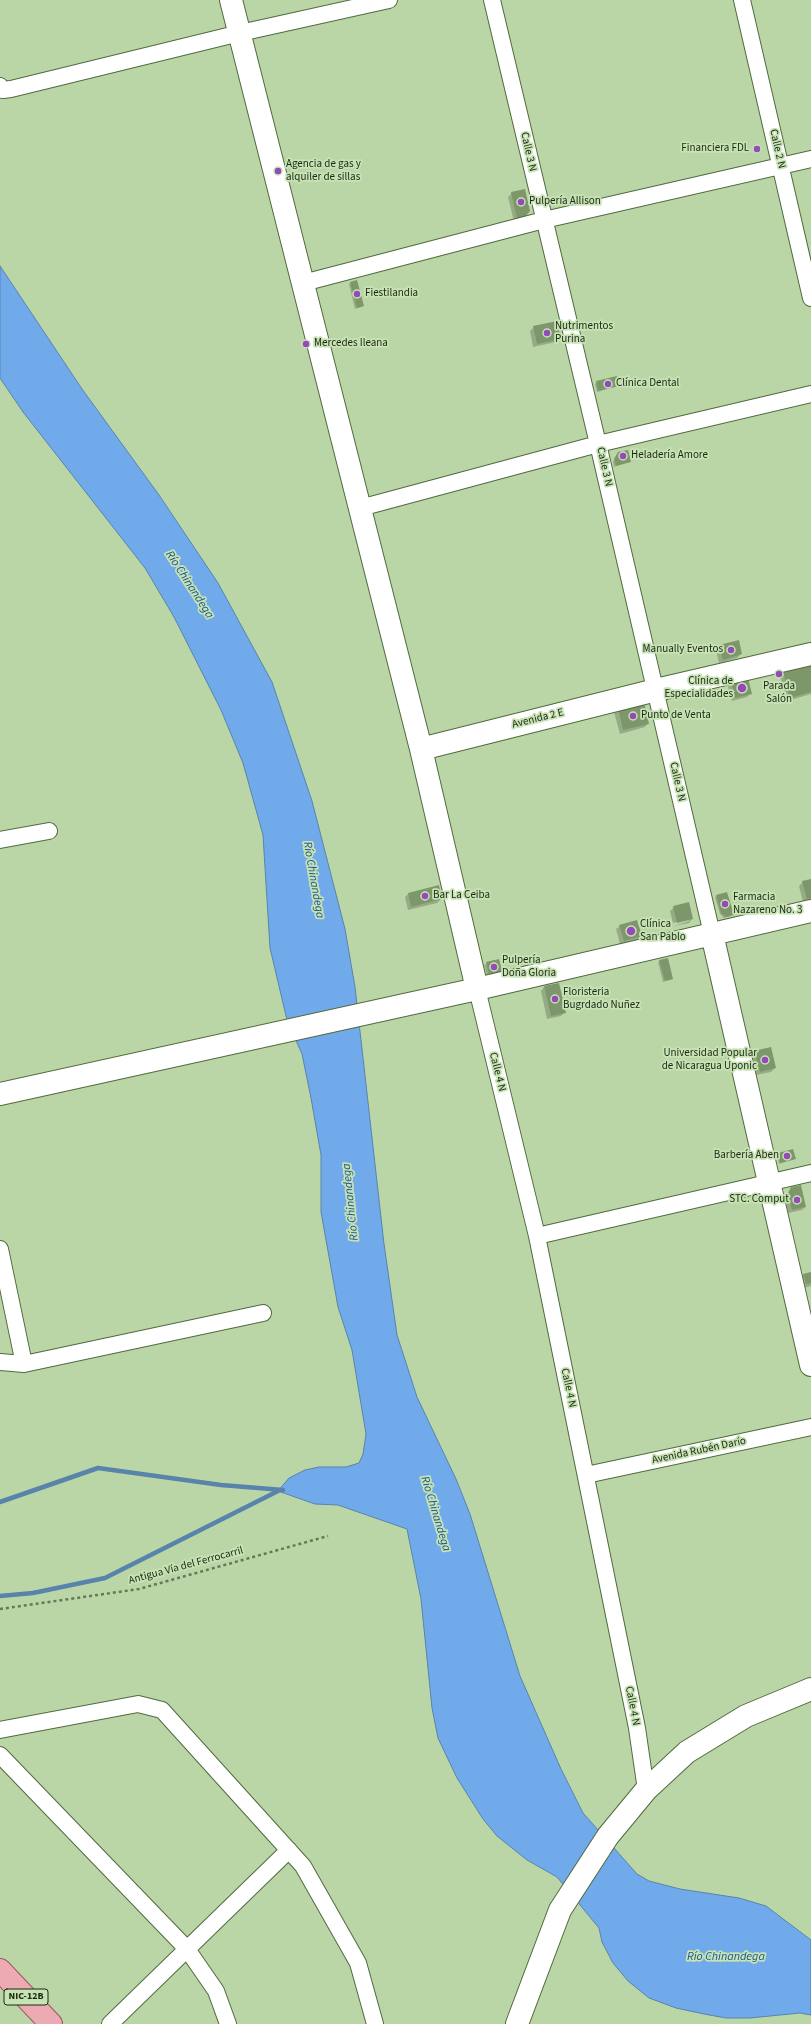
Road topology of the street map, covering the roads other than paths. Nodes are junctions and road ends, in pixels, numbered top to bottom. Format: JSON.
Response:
{"nodes":[{"id":1,"x":231,"y":0,"type":"edge"},
{"id":2,"x":389,"y":0,"type":"edge"},
{"id":3,"x":492,"y":0,"type":"edge"},
{"id":4,"x":742,"y":0,"type":"edge"},
{"id":5,"x":240,"y":34,"type":"junction"},
{"id":6,"x":0,"y":86,"type":"edge"},
{"id":7,"x":811,"y":159,"type":"edge"},
{"id":8,"x":781,"y":166,"type":"junction"},
{"id":9,"x":544,"y":220,"type":"junction"},
{"id":10,"x":303,"y":283,"type":"junction"},
{"id":11,"x":811,"y":298,"type":"edge"},
{"id":12,"x":811,"y":394,"type":"edge"},
{"id":13,"x":598,"y":444,"type":"junction"},
{"id":14,"x":360,"y":508,"type":"junction"},
{"id":15,"x":811,"y":654,"type":"edge"},
{"id":16,"x":656,"y":690,"type":"junction"},
{"id":17,"x":421,"y":749,"type":"junction"},
{"id":18,"x":48,"y":831,"type":"dead end"},
{"id":19,"x":0,"y":840,"type":"edge"},
{"id":20,"x":811,"y":911,"type":"edge"},
{"id":21,"x":712,"y":934,"type":"junction"},
{"id":22,"x":477,"y":989,"type":"junction"},
{"id":23,"x":0,"y":1094,"type":"edge"},
{"id":24,"x":811,"y":1173,"type":"edge"},
{"id":25,"x":768,"y":1184,"type":"junction"},
{"id":26,"x":537,"y":1236,"type":"junction"},
{"id":27,"x":0,"y":1249,"type":"edge"},
{"id":28,"x":263,"y":1313,"type":"dead end"},
{"id":29,"x":0,"y":1362,"type":"edge"},
{"id":30,"x":24,"y":1364,"type":"junction"},
{"id":31,"x":811,"y":1365,"type":"edge"},
{"id":32,"x":811,"y":1427,"type":"edge"},
{"id":33,"x":586,"y":1475,"type":"junction"},
{"id":34,"x":811,"y":1689,"type":"edge"},
{"id":35,"x":0,"y":1730,"type":"edge"},
{"id":36,"x":0,"y":1755,"type":"edge"},
{"id":37,"x":646,"y":1790,"type":"junction"},
{"id":38,"x":289,"y":1850,"type":"junction"},
{"id":39,"x":187,"y":1949,"type":"junction"},
{"id":40,"x":0,"y":1970,"type":"edge"},
{"id":41,"x":51,"y":2024,"type":"edge"},
{"id":42,"x":110,"y":2024,"type":"edge"},
{"id":43,"x":228,"y":2024,"type":"edge"},
{"id":44,"x":375,"y":2024,"type":"edge"},
{"id":45,"x":517,"y":2024,"type":"edge"}],
"edges":[{"from":1,"to":5,"type":"street"},
{"from":2,"to":5,"type":"street"},
{"from":3,"to":9,"type":"street","name":"Calle 3 N"},
{"from":4,"to":8,"type":"street","name":"Calle 2 N"},
{"from":5,"to":6,"type":"street"},
{"from":5,"to":10,"type":"street"},
{"from":7,"to":8,"type":"street"},
{"from":8,"to":9,"type":"street"},
{"from":8,"to":11,"type":"street","name":"Calle 2 N"},
{"from":9,"to":10,"type":"street"},
{"from":9,"to":13,"type":"street","name":"Calle 3 N"},
{"from":10,"to":14,"type":"street"},
{"from":12,"to":13,"type":"street"},
{"from":13,"to":14,"type":"street"},
{"from":13,"to":16,"type":"street","name":"Calle 3 N"},
{"from":14,"to":17,"type":"street"},
{"from":15,"to":16,"type":"street","name":"Avenida 2 E"},
{"from":16,"to":17,"type":"street","name":"Avenida 2 E"},
{"from":16,"to":21,"type":"street","name":"Calle 3 N"},
{"from":17,"to":22,"type":"street"},
{"from":18,"to":19,"type":"street"},
{"from":20,"to":21,"type":"street"},
{"from":21,"to":22,"type":"street"},
{"from":21,"to":25,"type":"street"},
{"from":22,"to":23,"type":"street"},
{"from":22,"to":26,"type":"street","name":"Calle 4 N"},
{"from":24,"to":25,"type":"street"},
{"from":25,"to":26,"type":"street"},
{"from":25,"to":31,"type":"street"},
{"from":26,"to":33,"type":"street","name":"Calle 4 N"},
{"from":27,"to":30,"type":"street"},
{"from":28,"to":30,"type":"street"},
{"from":29,"to":30,"type":"street"},
{"from":32,"to":33,"type":"street","name":"Avenida Rubén Darío"},
{"from":33,"to":37,"type":"street","name":"Calle 4 N"},
{"from":34,"to":37,"type":"street"},
{"from":35,"to":38,"type":"street"},
{"from":36,"to":39,"type":"street"},
{"from":37,"to":45,"type":"street"},
{"from":38,"to":39,"type":"street"},
{"from":38,"to":44,"type":"street"},
{"from":39,"to":42,"type":"street"},
{"from":39,"to":43,"type":"street"},
{"from":40,"to":41,"type":"main road","name":"NIC-12B","number":"NIC-12B"}]}
